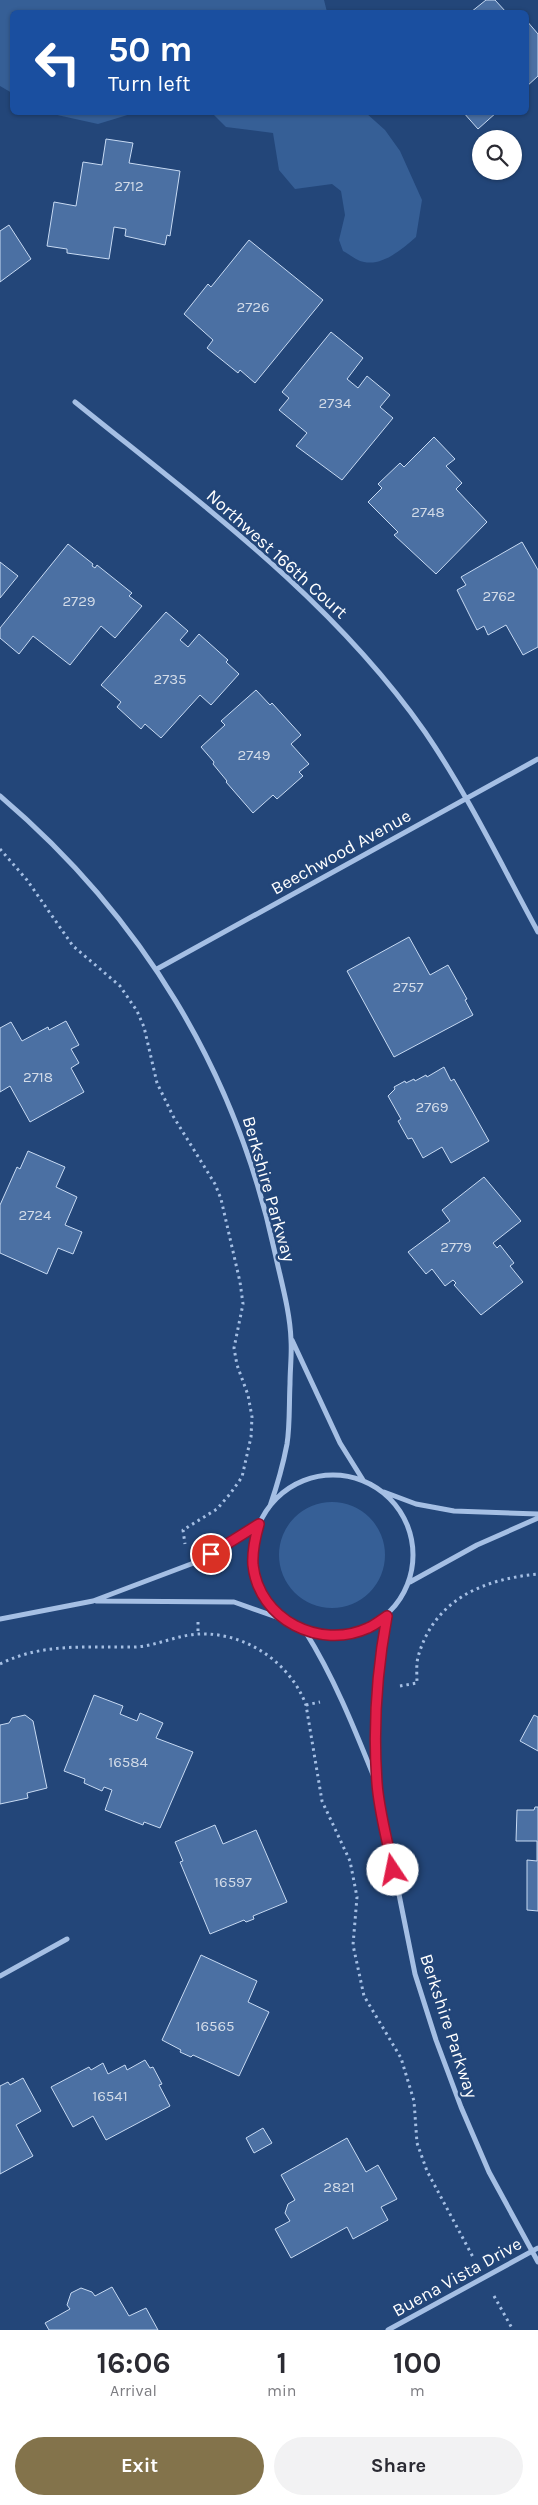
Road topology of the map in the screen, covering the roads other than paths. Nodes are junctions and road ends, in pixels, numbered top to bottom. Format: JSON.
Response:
{"nodes":[{"id":1,"x":75,"y":402,"type":"dead end"},
{"id":2,"x":538,"y":759,"type":"edge"},
{"id":3,"x":0,"y":796,"type":"edge"},
{"id":4,"x":466,"y":799,"type":"junction"},
{"id":5,"x":538,"y":932,"type":"edge"},
{"id":6,"x":157,"y":969,"type":"junction"},
{"id":7,"x":291,"y":1339,"type":"junction"},
{"id":8,"x":363,"y":1480,"type":"junction"},
{"id":9,"x":381,"y":1490,"type":"junction"},
{"id":10,"x":270,"y":1506,"type":"junction"},
{"id":11,"x":538,"y":1514,"type":"edge"},
{"id":12,"x":538,"y":1518,"type":"edge"},
{"id":13,"x":259,"y":1524,"type":"junction"},
{"id":14,"x":410,"y":1582,"type":"junction"},
{"id":15,"x":93,"y":1601,"type":"junction"},
{"id":16,"x":387,"y":1616,"type":"junction"},
{"id":17,"x":0,"y":1619,"type":"edge"},
{"id":18,"x":286,"y":1621,"type":"junction"},
{"id":19,"x":305,"y":1631,"type":"junction"},
{"id":20,"x":377,"y":1784,"type":"junction"},
{"id":21,"x":67,"y":1939,"type":"dead end"},
{"id":22,"x":0,"y":1976,"type":"edge"},
{"id":23,"x":538,"y":2248,"type":"edge"},
{"id":24,"x":532,"y":2252,"type":"junction"},
{"id":25,"x":538,"y":2262,"type":"edge"},
{"id":26,"x":388,"y":2330,"type":"edge"}],
"edges":[{"from":1,"to":4,"type":"street","name":"Northwest 166th Court"},
{"from":2,"to":4,"type":"street","name":"Beechwood Avenue"},
{"from":3,"to":6,"type":"street","name":"Berkshire Parkway"},
{"from":4,"to":5,"type":"street","name":"Northwest 166th Court"},
{"from":4,"to":6,"type":"street","name":"Beechwood Avenue"},
{"from":6,"to":7,"type":"street","name":"Berkshire Parkway"},
{"from":7,"to":8,"type":"street","name":"Berkshire Parkway"},
{"from":7,"to":10,"type":"street","name":"Berkshire Parkway"},
{"from":8,"to":9,"type":"street"},
{"from":8,"to":10,"type":"street"},
{"from":9,"to":11,"type":"street"},
{"from":9,"to":14,"type":"street"},
{"from":10,"to":13,"type":"street"},
{"from":12,"to":14,"type":"street"},
{"from":13,"to":15,"type":"street"},
{"from":13,"to":18,"type":"street"},
{"from":14,"to":16,"type":"street"},
{"from":15,"to":17,"type":"street"},
{"from":15,"to":18,"type":"street"},
{"from":16,"to":19,"type":"street"},
{"from":16,"to":20,"type":"street","name":"Berkshire Parkway"},
{"from":18,"to":19,"type":"street"},
{"from":19,"to":20,"type":"street","name":"Berkshire Parkway"},
{"from":20,"to":24,"type":"street","name":"Berkshire Parkway"},
{"from":21,"to":22,"type":"street"},
{"from":23,"to":24,"type":"street","name":"Buena Vista Drive"},
{"from":24,"to":25,"type":"street","name":"Berkshire Parkway"},
{"from":24,"to":26,"type":"street","name":"Buena Vista Drive"}]}
